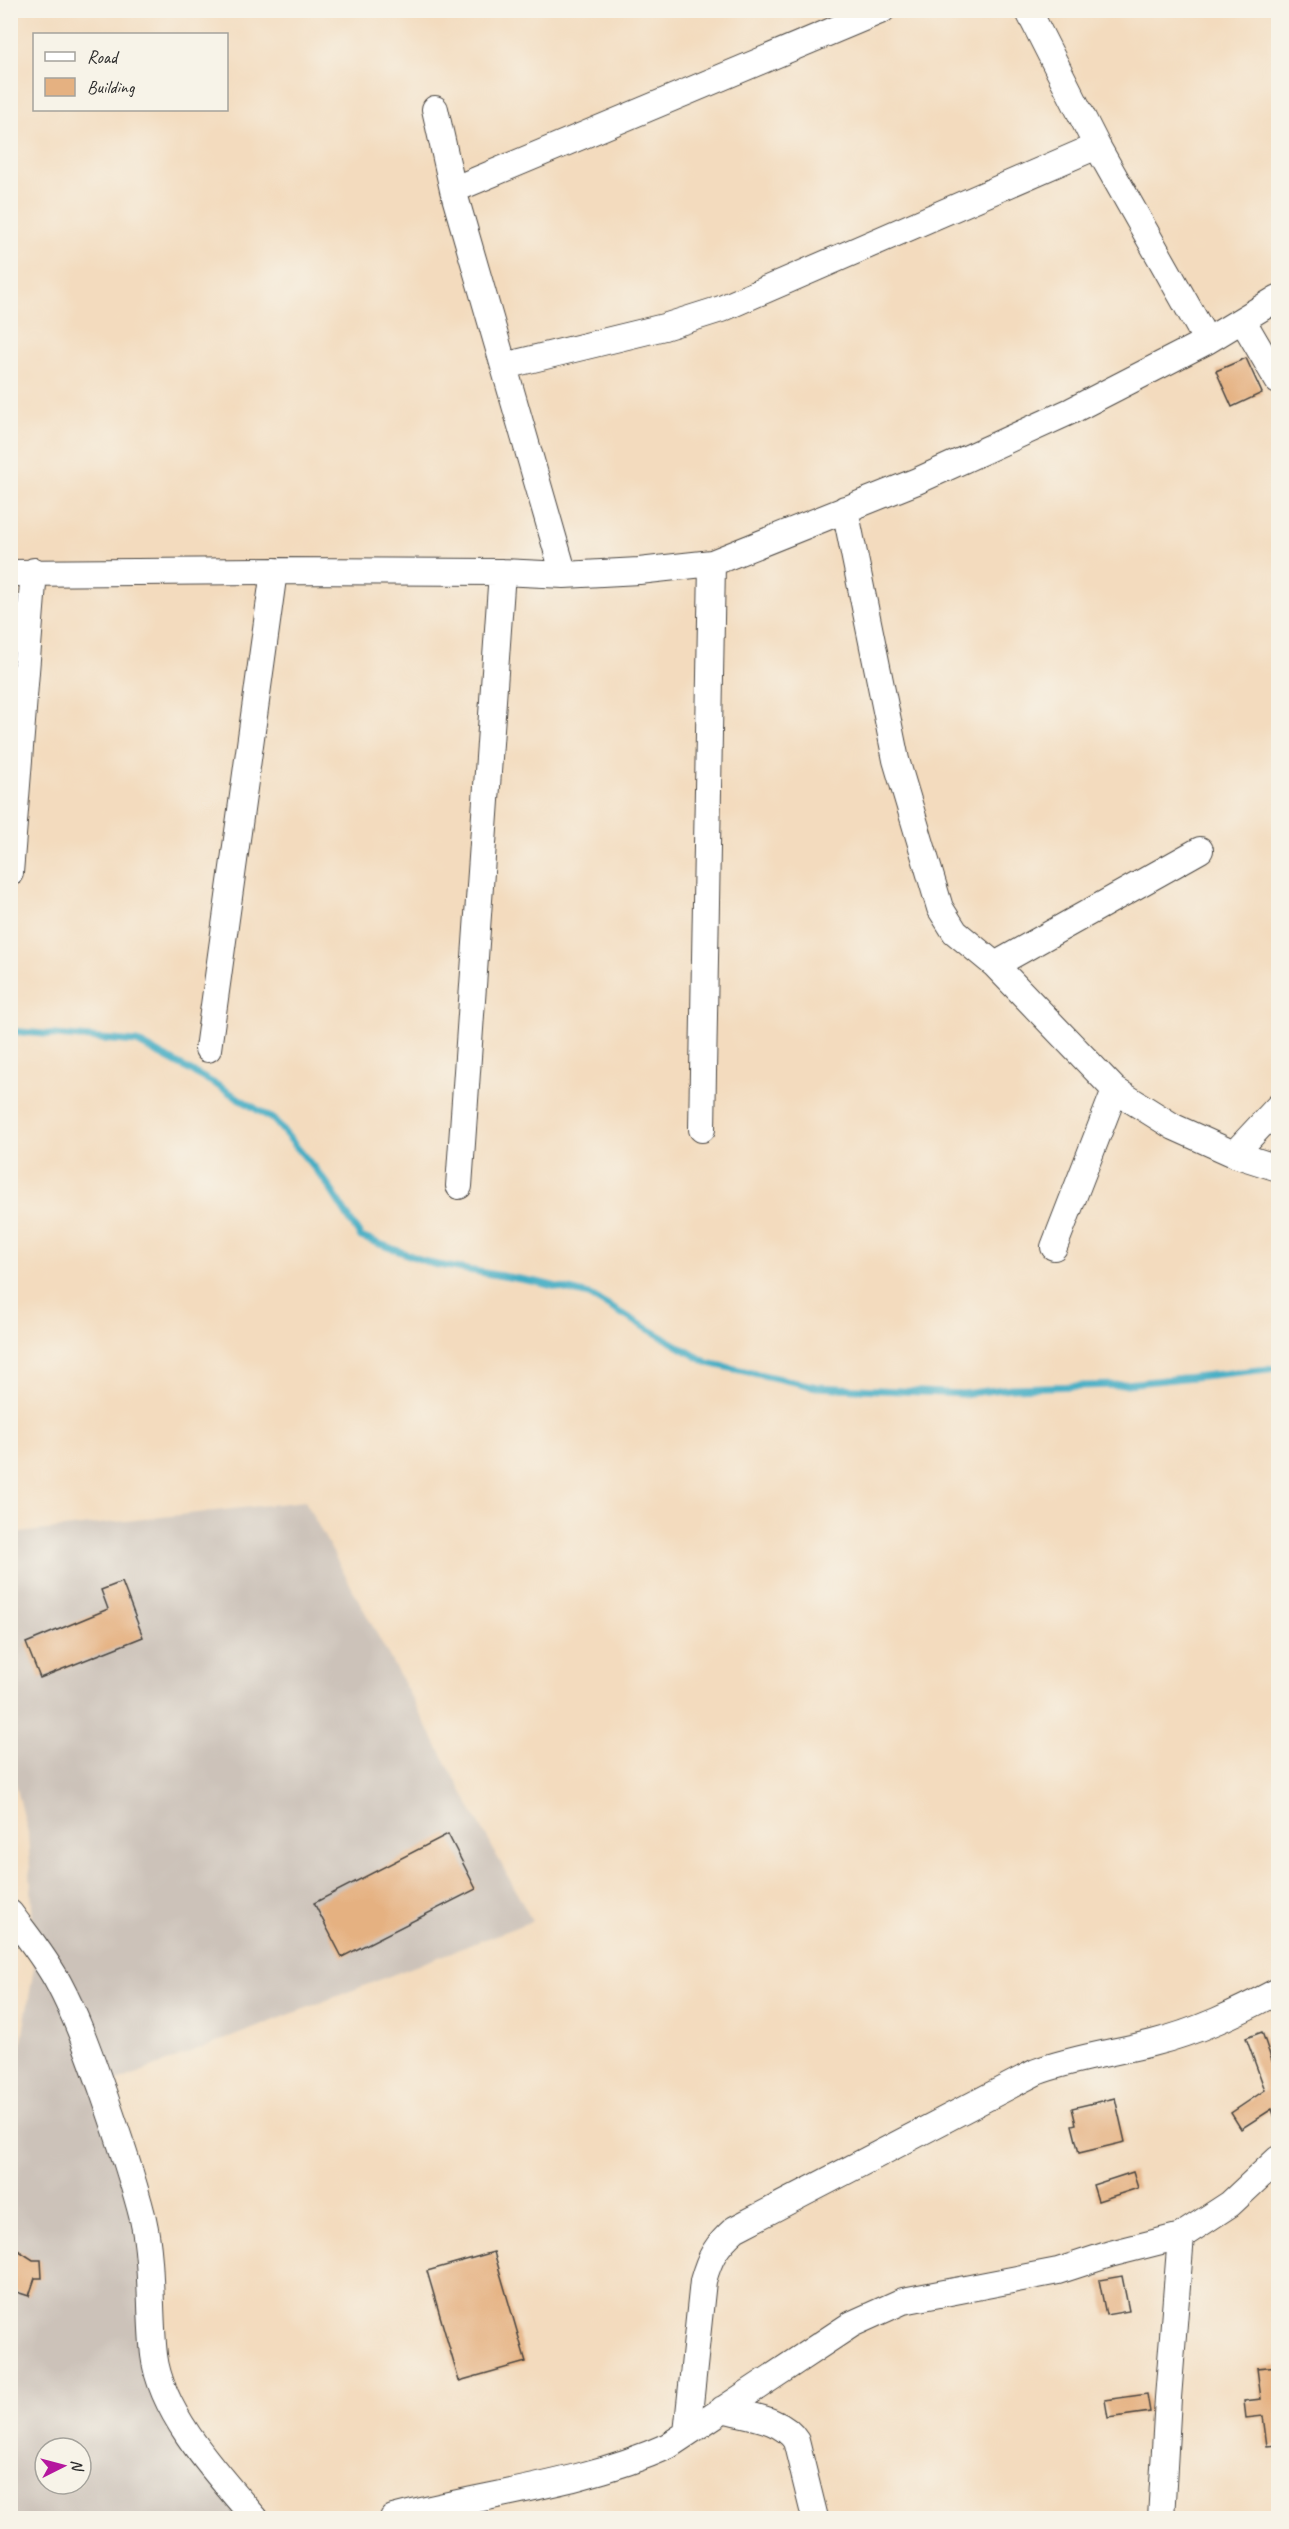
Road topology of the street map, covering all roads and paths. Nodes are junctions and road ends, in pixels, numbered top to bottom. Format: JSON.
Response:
{"nodes":[{"id":1,"x":882,"y":10,"type":"edge"},
{"id":2,"x":1028,"y":10,"type":"edge"},
{"id":3,"x":435,"y":109,"type":"dead end"},
{"id":4,"x":1097,"y":146,"type":"junction"},
{"id":5,"x":453,"y":190,"type":"junction"},
{"id":6,"x":1278,"y":298,"type":"edge"},
{"id":7,"x":1243,"y":321,"type":"junction"},
{"id":8,"x":1207,"y":341,"type":"junction"},
{"id":9,"x":504,"y":366,"type":"junction"},
{"id":10,"x":1278,"y":381,"type":"edge"},
{"id":11,"x":845,"y":510,"type":"junction"},
{"id":12,"x":712,"y":563,"type":"junction"},
{"id":13,"x":274,"y":571,"type":"junction"},
{"id":14,"x":22,"y":572,"type":"edge"},
{"id":15,"x":502,"y":572,"type":"junction"},
{"id":16,"x":564,"y":575,"type":"junction"},
{"id":17,"x":1200,"y":850,"type":"dead end"},
{"id":18,"x":10,"y":873,"type":"edge"},
{"id":19,"x":995,"y":965,"type":"junction"},
{"id":20,"x":208,"y":1049,"type":"dead end"},
{"id":21,"x":1115,"y":1090,"type":"junction"},
{"id":22,"x":1278,"y":1107,"type":"edge"},
{"id":23,"x":702,"y":1129,"type":"dead end"},
{"id":24,"x":1234,"y":1154,"type":"junction"},
{"id":25,"x":1278,"y":1168,"type":"edge"},
{"id":26,"x":459,"y":1186,"type":"dead end"},
{"id":27,"x":1054,"y":1247,"type":"dead end"},
{"id":28,"x":10,"y":1913,"type":"edge"},
{"id":29,"x":1278,"y":1991,"type":"edge"},
{"id":30,"x":1278,"y":2158,"type":"edge"},
{"id":31,"x":1181,"y":2236,"type":"junction"},
{"id":32,"x":723,"y":2409,"type":"junction"},
{"id":33,"x":687,"y":2433,"type":"junction"},
{"id":34,"x":255,"y":2518,"type":"edge"},
{"id":35,"x":393,"y":2518,"type":"edge"},
{"id":36,"x":815,"y":2518,"type":"edge"},
{"id":37,"x":1161,"y":2518,"type":"edge"}],
"edges":[{"from":1,"to":5,"type":"street"},
{"from":2,"to":4,"type":"street"},
{"from":3,"to":5,"type":"street"},
{"from":4,"to":8,"type":"street"},
{"from":4,"to":9,"type":"street"},
{"from":5,"to":9,"type":"street"},
{"from":6,"to":7,"type":"street"},
{"from":7,"to":8,"type":"street"},
{"from":7,"to":10,"type":"street"},
{"from":8,"to":11,"type":"street"},
{"from":9,"to":16,"type":"street"},
{"from":11,"to":12,"type":"street"},
{"from":11,"to":19,"type":"street"},
{"from":12,"to":16,"type":"street"},
{"from":12,"to":23,"type":"street"},
{"from":13,"to":14,"type":"street"},
{"from":13,"to":15,"type":"street"},
{"from":13,"to":20,"type":"street"},
{"from":14,"to":18,"type":"street"},
{"from":15,"to":16,"type":"street"},
{"from":15,"to":26,"type":"street"},
{"from":17,"to":19,"type":"street"},
{"from":19,"to":21,"type":"street"},
{"from":21,"to":24,"type":"street"},
{"from":21,"to":27,"type":"street"},
{"from":22,"to":24,"type":"street"},
{"from":24,"to":25,"type":"street"},
{"from":28,"to":34,"type":"street"},
{"from":29,"to":33,"type":"street"},
{"from":30,"to":31,"type":"street"},
{"from":31,"to":32,"type":"street"},
{"from":31,"to":37,"type":"street"},
{"from":32,"to":33,"type":"street"},
{"from":32,"to":36,"type":"street"},
{"from":33,"to":35,"type":"street"}]}
